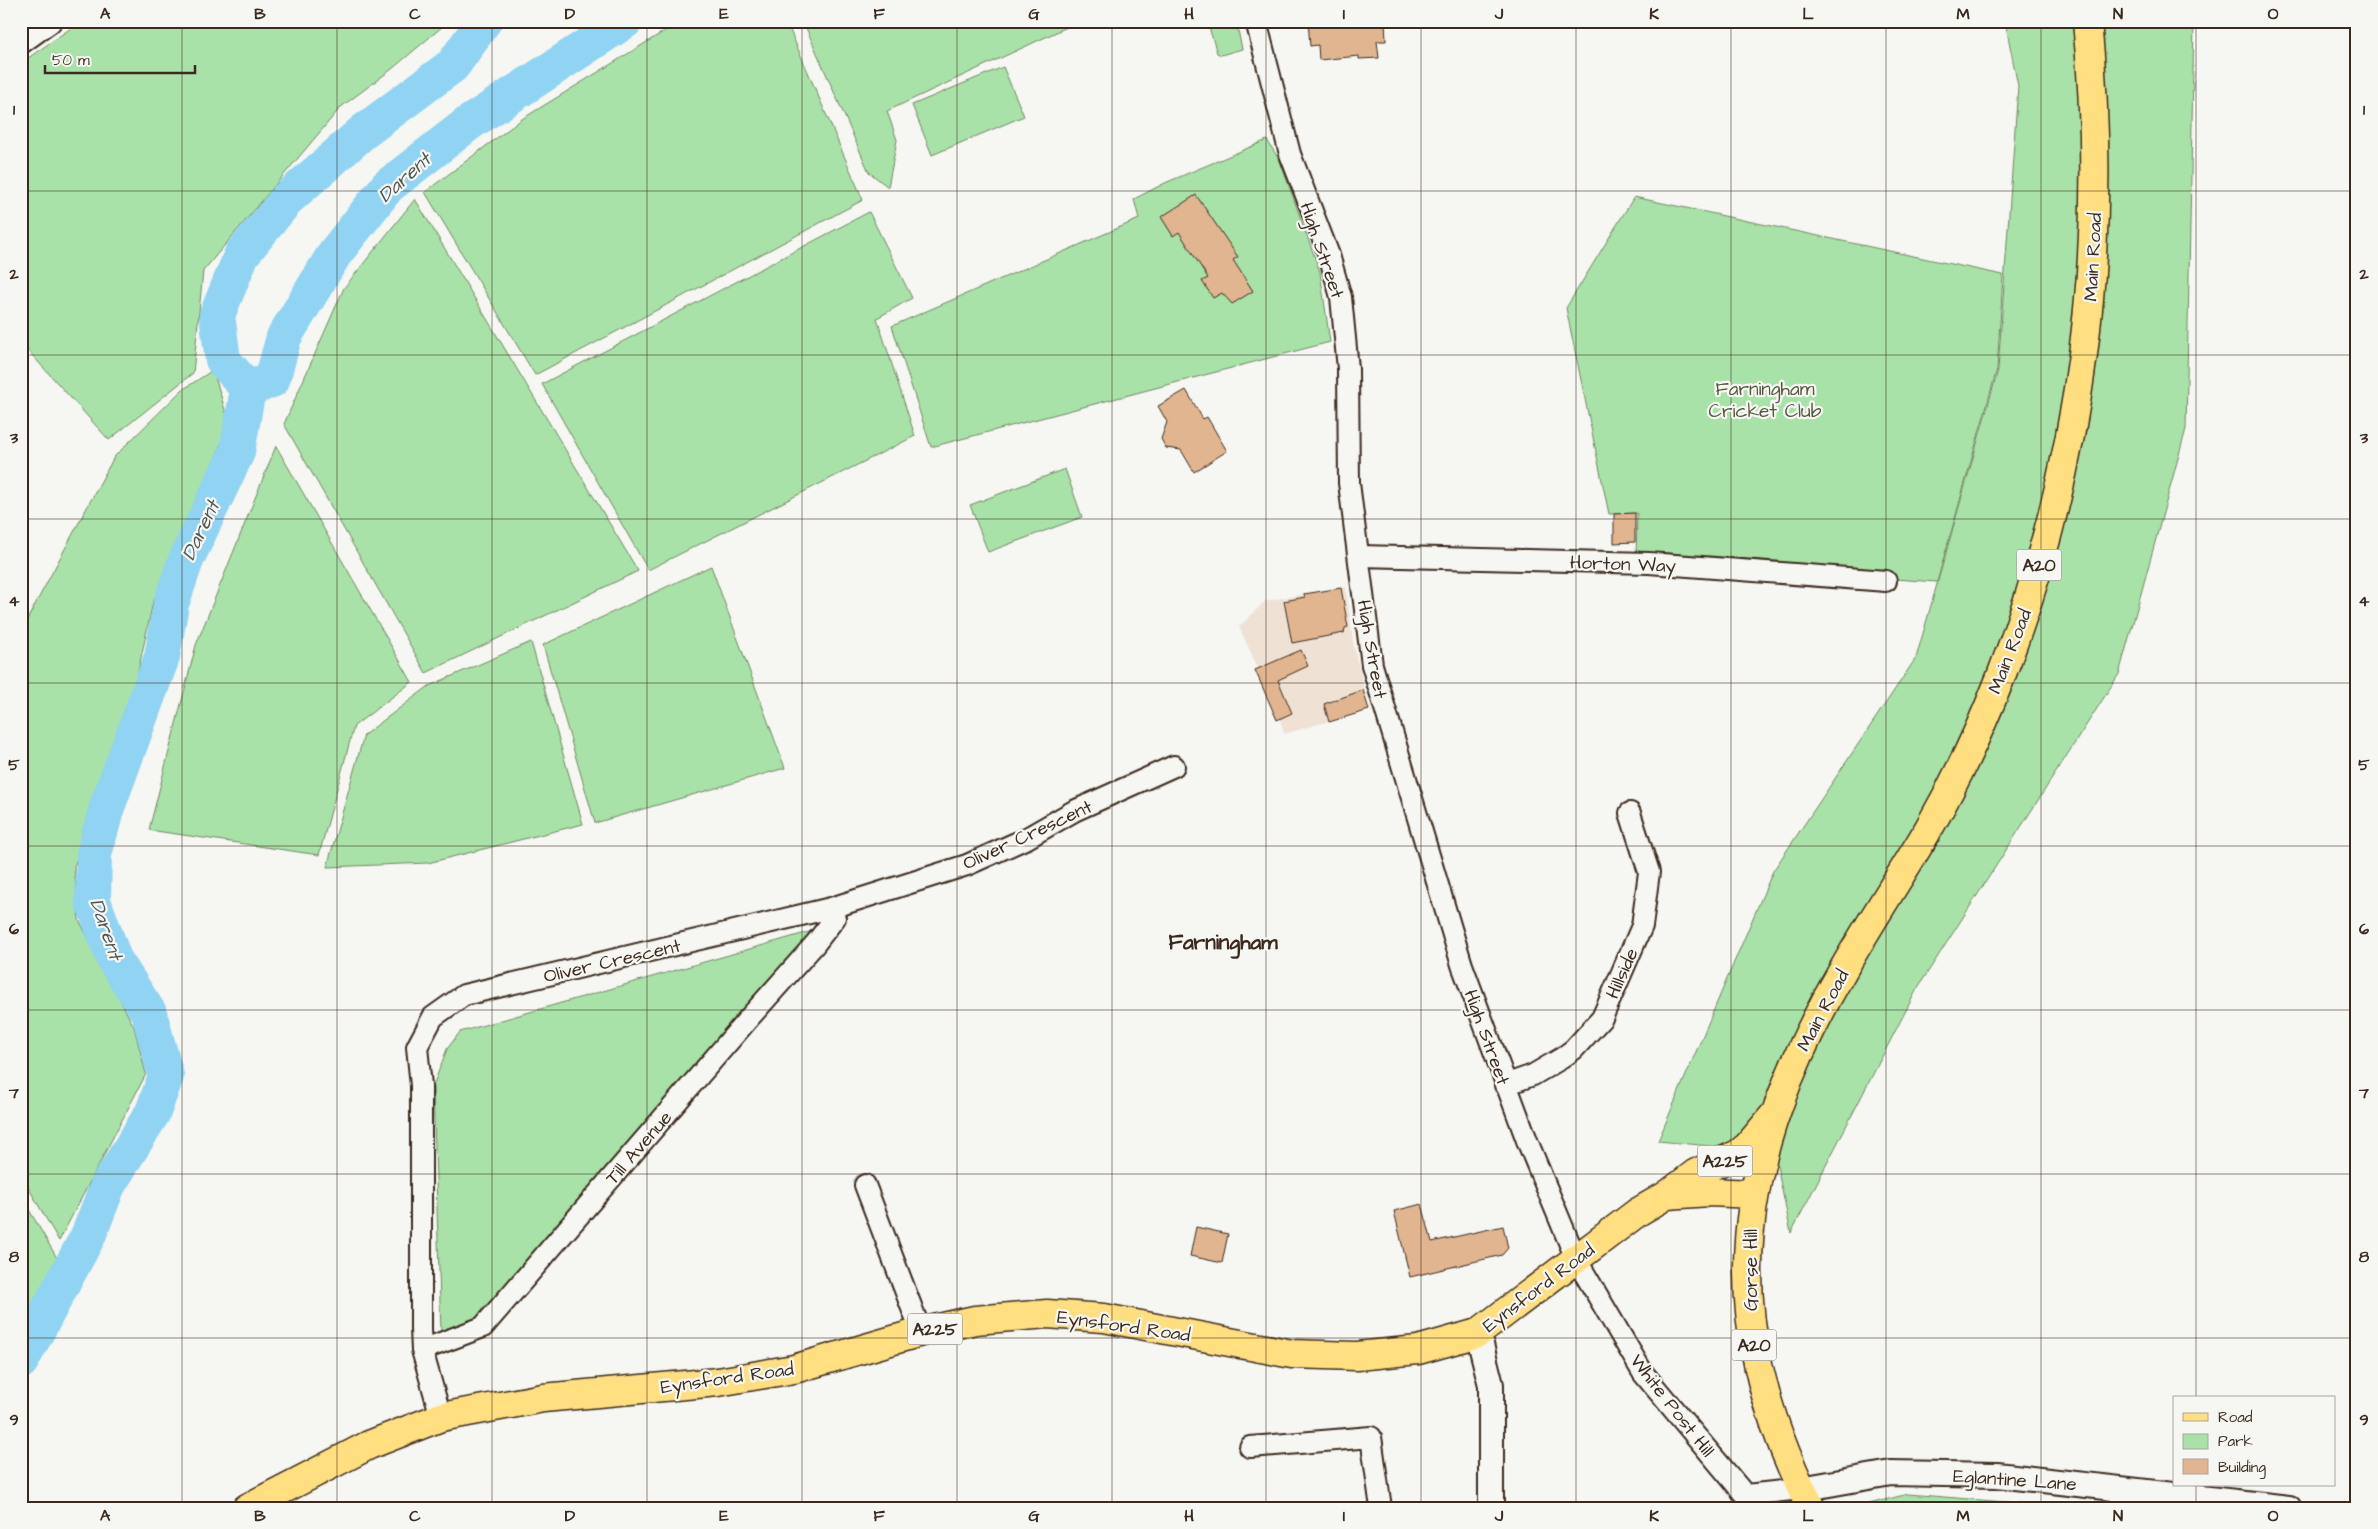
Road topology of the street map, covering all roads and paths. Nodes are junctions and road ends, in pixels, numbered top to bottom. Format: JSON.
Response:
{"nodes":[{"id":1,"x":49,"y":21,"type":"edge"},
{"id":2,"x":1256,"y":21,"type":"edge"},
{"id":3,"x":2087,"y":21,"type":"edge"},
{"id":4,"x":21,"y":41,"type":"edge"},
{"id":5,"x":1360,"y":556,"type":"junction"},
{"id":6,"x":1886,"y":581,"type":"dead end"},
{"id":7,"x":1174,"y":766,"type":"dead end"},
{"id":8,"x":1630,"y":813,"type":"dead end"},
{"id":9,"x":835,"y":918,"type":"dead end"},
{"id":10,"x":1505,"y":1085,"type":"junction"},
{"id":11,"x":1774,"y":1115,"type":"junction"},
{"id":12,"x":865,"y":1185,"type":"dead end"},
{"id":13,"x":1753,"y":1194,"type":"junction"},
{"id":14,"x":1668,"y":1195,"type":"junction"},
{"id":15,"x":1576,"y":1259,"type":"junction"},
{"id":16,"x":921,"y":1332,"type":"junction"},
{"id":17,"x":1478,"y":1333,"type":"junction"},
{"id":18,"x":422,"y":1350,"type":"junction"},
{"id":19,"x":441,"y":1417,"type":"junction"},
{"id":20,"x":1250,"y":1447,"type":"dead end"},
{"id":21,"x":1806,"y":1498,"type":"edge"},
{"id":22,"x":1751,"y":1501,"type":"edge"},
{"id":23,"x":247,"y":1508,"type":"edge"},
{"id":24,"x":1381,"y":1508,"type":"edge"},
{"id":25,"x":1491,"y":1508,"type":"edge"},
{"id":26,"x":2289,"y":1508,"type":"edge"}],
"edges":[{"from":1,"to":4,"type":"street"},
{"from":2,"to":5,"type":"street","name":"High Street"},
{"from":3,"to":11,"type":"main road","name":"Main Road","number":"A20"},
{"from":5,"to":6,"type":"street","name":"Horton Way"},
{"from":5,"to":10,"type":"street","name":"High Street"},
{"from":7,"to":18,"type":"street","name":"Oliver Crescent"},
{"from":8,"to":10,"type":"street","name":"Hillside"},
{"from":9,"to":18,"type":"street","name":"Till Avenue"},
{"from":10,"to":15,"type":"street","name":"High Street"},
{"from":11,"to":13,"type":"main road","name":"Gorse Hill","number":"A20"},
{"from":11,"to":14,"type":"main road","name":"Eynsford Road","number":"A225"},
{"from":12,"to":16,"type":"street"},
{"from":13,"to":14,"type":"main road","name":"Eynsford Road","number":"A225"},
{"from":13,"to":21,"type":"main road","name":"Gorse Hill","number":"A20"},
{"from":14,"to":15,"type":"main road","name":"Eynsford Road","number":"A225"},
{"from":15,"to":17,"type":"main road","name":"Eynsford Road","number":"A225"},
{"from":15,"to":22,"type":"street","name":"White Post Hill"},
{"from":16,"to":17,"type":"main road","name":"Eynsford Road","number":"A225"},
{"from":16,"to":19,"type":"main road","name":"Eynsford Road","number":"A225"},
{"from":17,"to":25,"type":"street"},
{"from":18,"to":19,"type":"street","name":"Oliver Crescent"},
{"from":19,"to":23,"type":"main road","name":"Eynsford Road","number":"A225"},
{"from":20,"to":24,"type":"street"},
{"from":21,"to":22,"type":"street","name":"White Post Hill"},
{"from":21,"to":26,"type":"street","name":"Eglantine Lane"}]}
